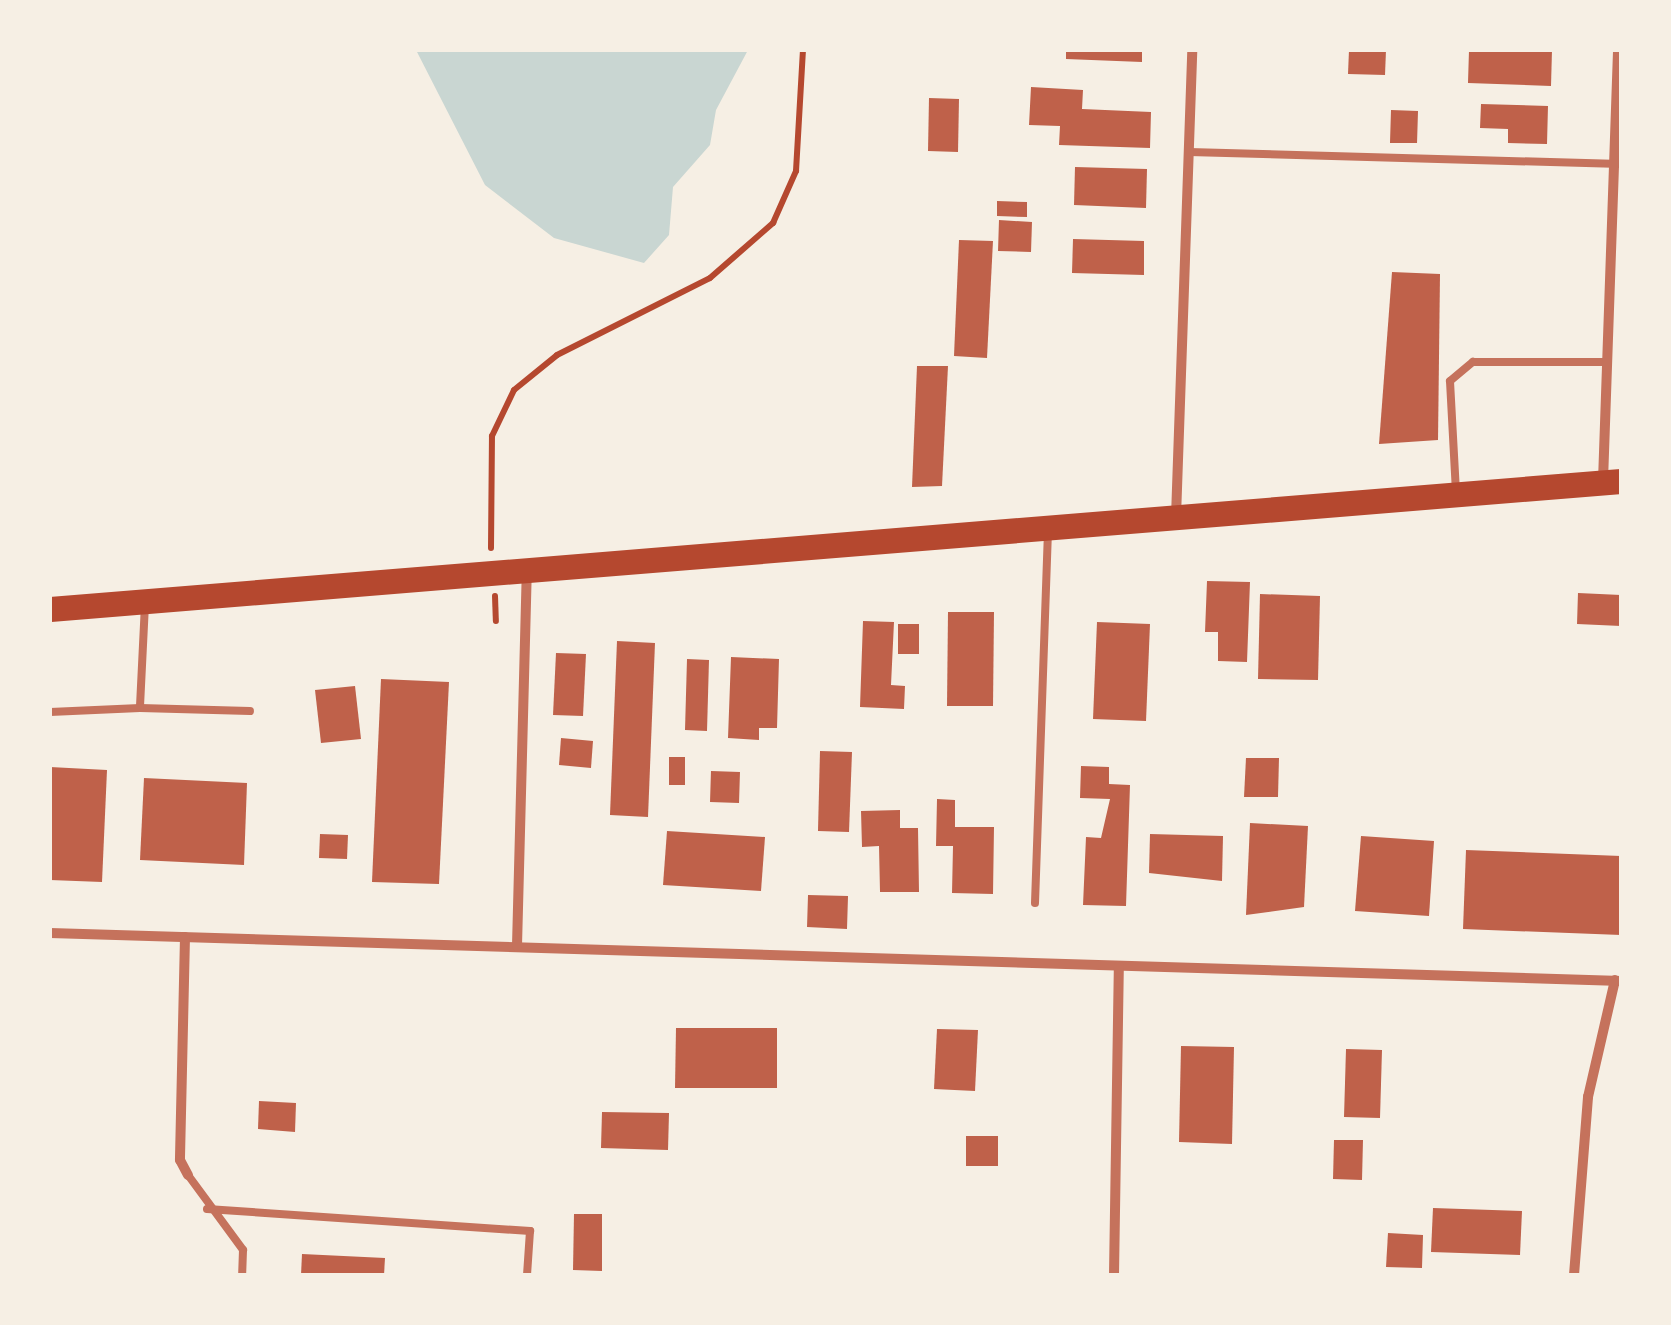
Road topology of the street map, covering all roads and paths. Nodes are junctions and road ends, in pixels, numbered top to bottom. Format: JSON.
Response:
{"nodes":[{"id":1,"x":803,"y":50,"type":"edge"},
{"id":2,"x":1192,"y":50,"type":"edge"},
{"id":3,"x":1618,"y":50,"type":"edge"},
{"id":4,"x":1189,"y":152,"type":"junction"},
{"id":5,"x":1618,"y":164,"type":"edge"},
{"id":6,"x":1607,"y":362,"type":"junction"},
{"id":7,"x":1612,"y":481,"type":"edge"},
{"id":8,"x":1456,"y":494,"type":"junction"},
{"id":9,"x":1176,"y":518,"type":"junction"},
{"id":10,"x":1048,"y":528,"type":"junction"},
{"id":11,"x":491,"y":546,"type":"dead end"},
{"id":12,"x":527,"y":568,"type":"junction"},
{"id":13,"x":145,"y":600,"type":"junction"},
{"id":14,"x":50,"y":608,"type":"edge"},
{"id":15,"x":140,"y":708,"type":"junction"},
{"id":16,"x":250,"y":711,"type":"dead end"},
{"id":17,"x":50,"y":712,"type":"edge"},
{"id":18,"x":1036,"y":903,"type":"dead end"},
{"id":19,"x":50,"y":934,"type":"edge"},
{"id":20,"x":184,"y":937,"type":"junction"},
{"id":21,"x":518,"y":946,"type":"junction"},
{"id":22,"x":1119,"y":966,"type":"junction"},
{"id":23,"x":1618,"y":980,"type":"edge"},
{"id":24,"x":188,"y":1175,"type":"joint"},
{"id":25,"x":207,"y":1210,"type":"junction"},
{"id":26,"x":242,"y":1275,"type":"edge"},
{"id":27,"x":527,"y":1275,"type":"edge"},
{"id":28,"x":1114,"y":1275,"type":"edge"},
{"id":29,"x":1574,"y":1275,"type":"edge"}],
"edges":[{"from":1,"to":11,"type":"path"},
{"from":2,"to":4,"type":"street"},
{"from":3,"to":5,"type":"street"},
{"from":4,"to":5,"type":"lane"},
{"from":4,"to":9,"type":"street"},
{"from":5,"to":6,"type":"street"},
{"from":6,"to":7,"type":"street"},
{"from":6,"to":8,"type":"lane"},
{"from":7,"to":8,"type":"main road"},
{"from":8,"to":9,"type":"main road"},
{"from":9,"to":10,"type":"main road"},
{"from":10,"to":12,"type":"main road"},
{"from":10,"to":18,"type":"lane"},
{"from":12,"to":13,"type":"main road"},
{"from":12,"to":21,"type":"street"},
{"from":13,"to":14,"type":"main road"},
{"from":13,"to":15,"type":"lane"},
{"from":15,"to":16,"type":"lane"},
{"from":15,"to":17,"type":"lane"},
{"from":19,"to":20,"type":"street"},
{"from":20,"to":21,"type":"street"},
{"from":20,"to":24,"type":"street"},
{"from":21,"to":22,"type":"street"},
{"from":22,"to":23,"type":"street"},
{"from":22,"to":28,"type":"street"},
{"from":23,"to":29,"type":"street"},
{"from":24,"to":25,"type":"lane"},
{"from":25,"to":26,"type":"lane"},
{"from":25,"to":27,"type":"lane"}]}
